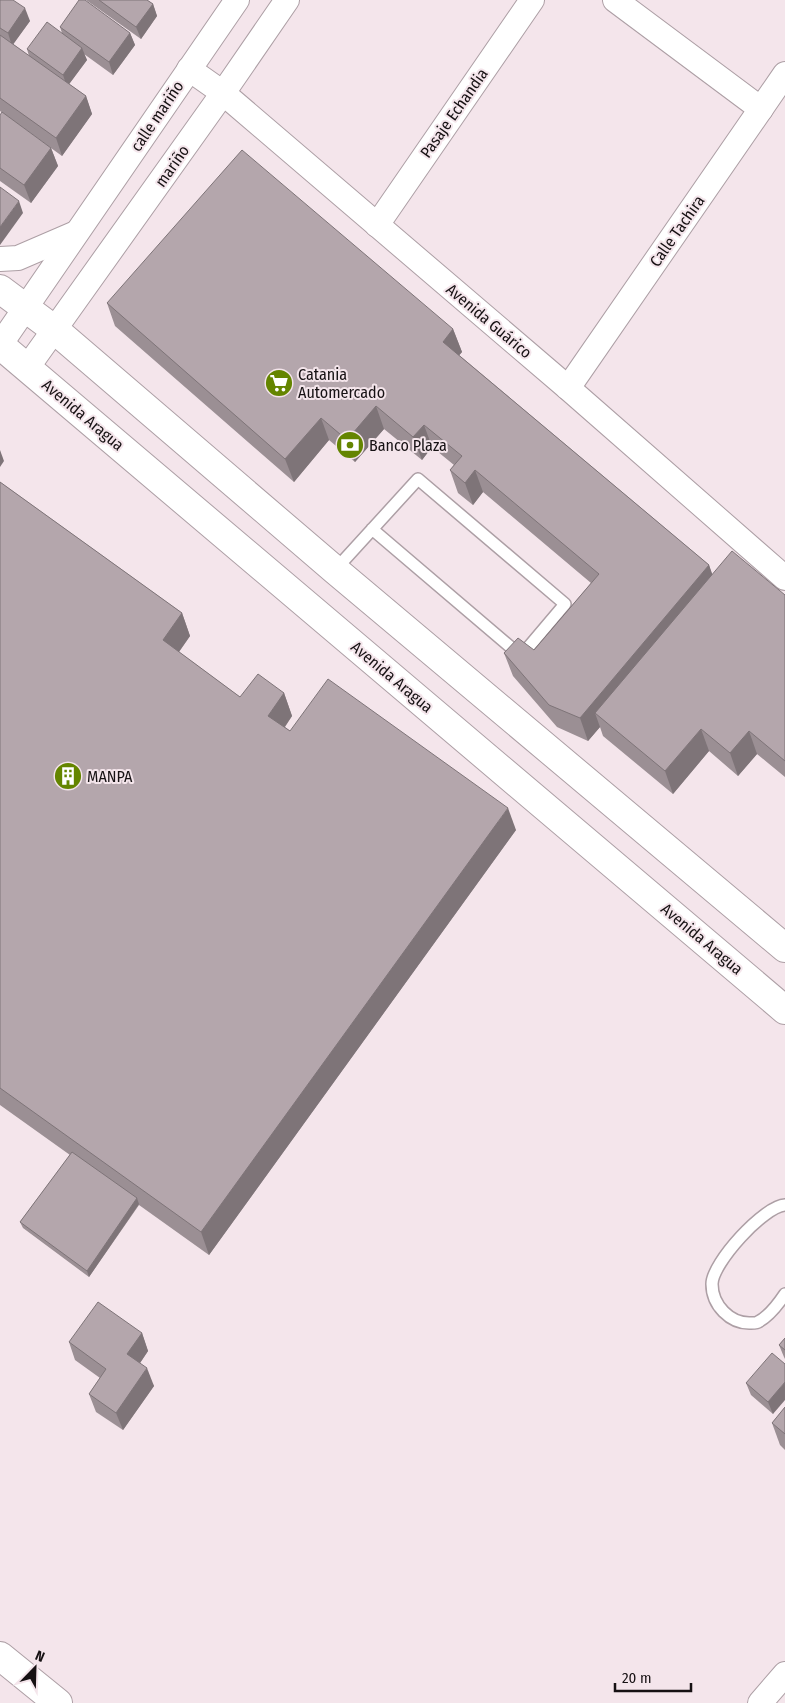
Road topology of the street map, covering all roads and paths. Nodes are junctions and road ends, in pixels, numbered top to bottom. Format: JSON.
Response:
{"nodes":[{"id":1,"x":237,"y":0,"type":"edge"},
{"id":2,"x":287,"y":0,"type":"edge"},
{"id":3,"x":532,"y":0,"type":"edge"},
{"id":4,"x":615,"y":0,"type":"edge"},
{"id":5,"x":189,"y":68,"type":"junction"},
{"id":6,"x":782,"y":85,"type":"edge"},
{"id":7,"x":223,"y":93,"type":"junction"},
{"id":8,"x":761,"y":109,"type":"junction"},
{"id":9,"x":377,"y":225,"type":"junction"},
{"id":10,"x":78,"y":232,"type":"junction"},
{"id":11,"x":0,"y":259,"type":"edge"},
{"id":12,"x":0,"y":289,"type":"edge"},
{"id":13,"x":25,"y":307,"type":"junction"},
{"id":14,"x":55,"y":330,"type":"junction"},
{"id":15,"x":0,"y":345,"type":"edge"},
{"id":16,"x":27,"y":368,"type":"junction"},
{"id":17,"x":568,"y":388,"type":"junction"},
{"id":18,"x":372,"y":529,"type":"junction"},
{"id":19,"x":335,"y":570,"type":"junction"},
{"id":20,"x":785,"y":578,"type":"edge"},
{"id":21,"x":785,"y":948,"type":"edge"},
{"id":22,"x":785,"y":1010,"type":"edge"},
{"id":23,"x":785,"y":1205,"type":"edge"},
{"id":24,"x":785,"y":1294,"type":"edge"},
{"id":25,"x":0,"y":1656,"type":"edge"},
{"id":26,"x":785,"y":1674,"type":"edge"},
{"id":27,"x":58,"y":1703,"type":"edge"},
{"id":28,"x":760,"y":1703,"type":"edge"}],
"edges":[{"from":1,"to":5,"type":"street","name":"calle mariño"},
{"from":2,"to":7,"type":"street","name":"mariño"},
{"from":3,"to":9,"type":"street","name":"Pasaje Echandia"},
{"from":4,"to":8,"type":"street"},
{"from":5,"to":7,"type":"street","name":"Avenida Guárico"},
{"from":5,"to":10,"type":"street","name":"calle mariño"},
{"from":6,"to":8,"type":"street","name":"Calle Tachira"},
{"from":7,"to":9,"type":"street","name":"Avenida Guárico"},
{"from":7,"to":14,"type":"street","name":"mariño"},
{"from":8,"to":17,"type":"street","name":"Calle Tachira"},
{"from":9,"to":17,"type":"street","name":"Avenida Guárico"},
{"from":10,"to":11,"type":"street"},
{"from":10,"to":13,"type":"street","name":"calle mariño"},
{"from":12,"to":13,"type":"main road"},
{"from":13,"to":14,"type":"main road"},
{"from":13,"to":15,"type":"street","name":"calle mariño"},
{"from":14,"to":16,"type":"street","name":"mariño"},
{"from":14,"to":19,"type":"main road"},
{"from":15,"to":16,"type":"main road","name":"Avenida Aragua"},
{"from":16,"to":22,"type":"main road","name":"Avenida Aragua"},
{"from":17,"to":20,"type":"street","name":"Avenida Guárico"},
{"from":18,"to":18,"type":"lane"},
{"from":18,"to":19,"type":"lane"},
{"from":19,"to":21,"type":"main road"},
{"from":23,"to":24,"type":"lane"},
{"from":25,"to":27,"type":"main road"},
{"from":26,"to":28,"type":"street"}]}
